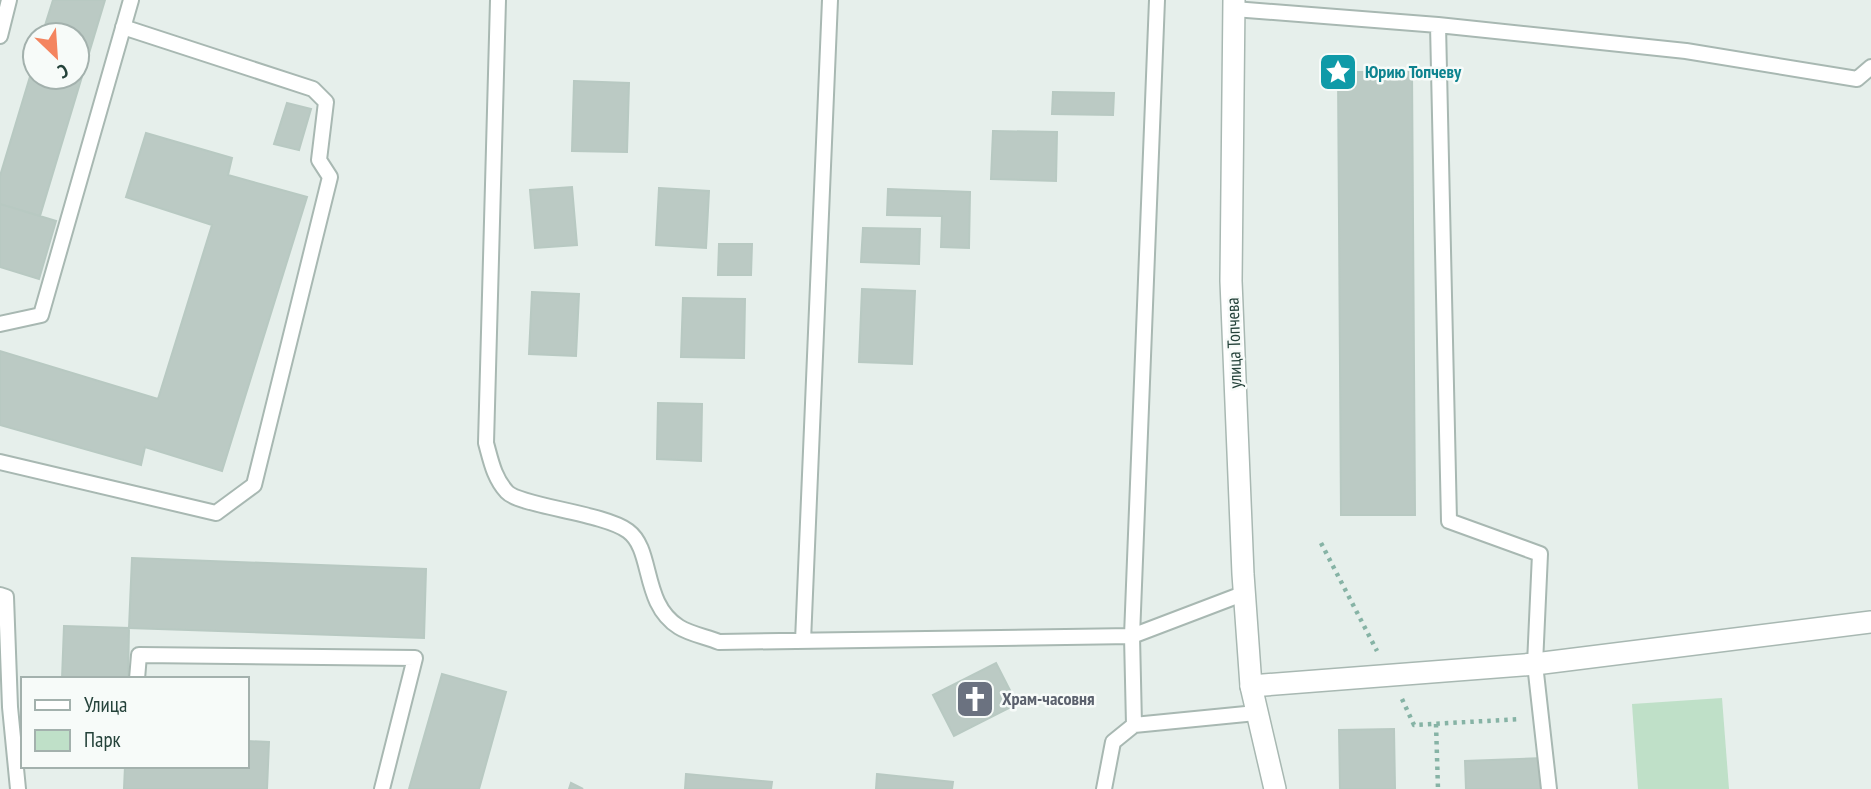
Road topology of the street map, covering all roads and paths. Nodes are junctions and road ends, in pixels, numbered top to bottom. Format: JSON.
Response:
{"nodes":[{"id":1,"x":9,"y":0,"type":"edge"},
{"id":2,"x":131,"y":0,"type":"edge"},
{"id":3,"x":498,"y":0,"type":"edge"},
{"id":4,"x":830,"y":0,"type":"edge"},
{"id":5,"x":1157,"y":0,"type":"edge"},
{"id":6,"x":1234,"y":5,"type":"edge"},
{"id":7,"x":1438,"y":25,"type":"junction"},
{"id":8,"x":123,"y":27,"type":"junction"},
{"id":9,"x":0,"y":36,"type":"edge"},
{"id":10,"x":1871,"y":67,"type":"edge"},
{"id":11,"x":0,"y":324,"type":"edge"},
{"id":12,"x":0,"y":462,"type":"edge"},
{"id":13,"x":1245,"y":593,"type":"junction"},
{"id":14,"x":0,"y":595,"type":"edge"},
{"id":15,"x":1871,"y":622,"type":"edge"},
{"id":16,"x":1132,"y":636,"type":"junction"},
{"id":17,"x":803,"y":641,"type":"junction"},
{"id":18,"x":1535,"y":664,"type":"junction"},
{"id":19,"x":138,"y":677,"type":"edge"},
{"id":20,"x":1251,"y":687,"type":"junction"},
{"id":21,"x":5,"y":707,"type":"edge"},
{"id":22,"x":1256,"y":713,"type":"junction"},
{"id":23,"x":1436,"y":723,"type":"dead end"},
{"id":24,"x":1134,"y":725,"type":"junction"},
{"id":25,"x":18,"y":789,"type":"edge"},
{"id":26,"x":382,"y":789,"type":"edge"},
{"id":27,"x":1104,"y":789,"type":"edge"},
{"id":28,"x":1275,"y":789,"type":"edge"},
{"id":29,"x":1438,"y":789,"type":"edge"},
{"id":30,"x":1549,"y":789,"type":"edge"}],
"edges":[{"from":1,"to":9,"type":"lane"},
{"from":2,"to":8,"type":"lane"},
{"from":3,"to":17,"type":"lane"},
{"from":4,"to":17,"type":"lane"},
{"from":5,"to":16,"type":"lane"},
{"from":6,"to":7,"type":"lane"},
{"from":6,"to":13,"type":"street","name":"улица Топчева"},
{"from":7,"to":10,"type":"lane"},
{"from":7,"to":18,"type":"lane"},
{"from":8,"to":11,"type":"lane"},
{"from":8,"to":12,"type":"lane"},
{"from":13,"to":16,"type":"lane"},
{"from":13,"to":20,"type":"street","name":"улица Топчева"},
{"from":14,"to":21,"type":"lane"},
{"from":15,"to":18,"type":"street"},
{"from":16,"to":17,"type":"lane"},
{"from":16,"to":24,"type":"lane"},
{"from":18,"to":20,"type":"street"},
{"from":18,"to":30,"type":"lane"},
{"from":19,"to":26,"type":"lane"},
{"from":20,"to":22,"type":"street","name":"улица Топчева"},
{"from":21,"to":25,"type":"lane"},
{"from":22,"to":24,"type":"lane"},
{"from":22,"to":28,"type":"street","name":"улица Топчева"},
{"from":23,"to":29,"type":"path"},
{"from":24,"to":27,"type":"lane"}]}
